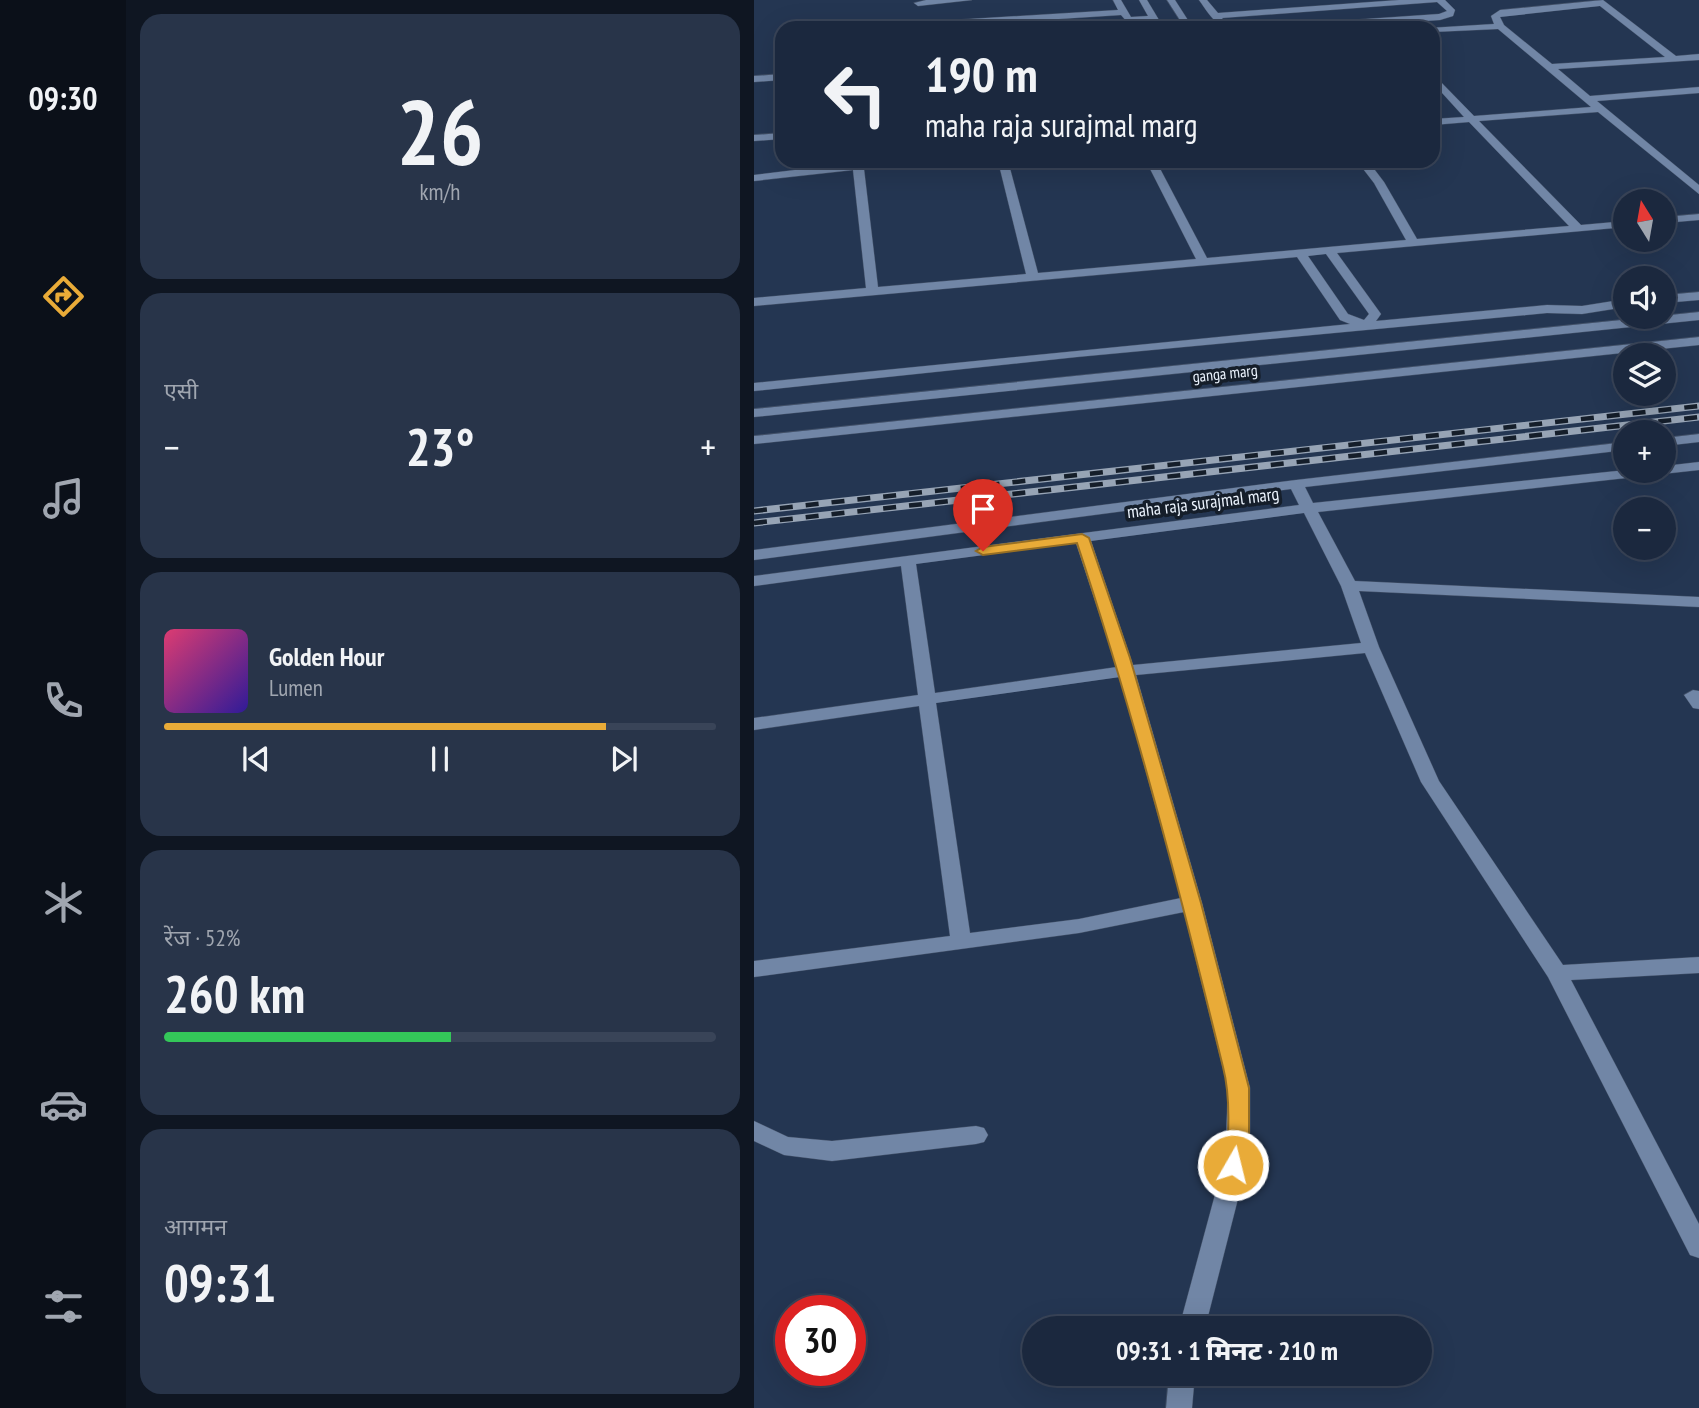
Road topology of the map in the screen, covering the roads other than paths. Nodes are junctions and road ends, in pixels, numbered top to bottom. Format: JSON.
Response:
{"nodes":[{"id":1,"x":968,"y":0,"type":"edge"},
{"id":2,"x":1117,"y":0,"type":"edge"},
{"id":3,"x":1143,"y":0,"type":"edge"},
{"id":4,"x":1171,"y":0,"type":"edge"},
{"id":5,"x":1317,"y":0,"type":"edge"},
{"id":6,"x":1434,"y":0,"type":"edge"},
{"id":7,"x":1440,"y":0,"type":"edge"},
{"id":8,"x":918,"y":1,"type":"edge"},
{"id":9,"x":1600,"y":1,"type":"edge"},
{"id":10,"x":1206,"y":4,"type":"edge"},
{"id":11,"x":1215,"y":16,"type":"junction"},
{"id":12,"x":1155,"y":18,"type":"junction"},
{"id":13,"x":1127,"y":20,"type":"edge"},
{"id":14,"x":920,"y":21,"type":"edge"},
{"id":15,"x":1092,"y":21,"type":"edge"},
{"id":16,"x":1156,"y":21,"type":"edge"},
{"id":17,"x":1184,"y":21,"type":"edge"},
{"id":18,"x":1219,"y":21,"type":"edge"},
{"id":19,"x":1381,"y":21,"type":"edge"},
{"id":20,"x":1500,"y":26,"type":"junction"},
{"id":21,"x":1440,"y":29,"type":"edge"},
{"id":22,"x":1699,"y":57,"type":"edge"},
{"id":23,"x":1674,"y":59,"type":"junction"},
{"id":24,"x":1550,"y":67,"type":"junction"},
{"id":25,"x":775,"y":78,"type":"edge"},
{"id":26,"x":754,"y":79,"type":"edge"},
{"id":27,"x":1440,"y":85,"type":"edge"},
{"id":28,"x":1699,"y":90,"type":"edge"},
{"id":29,"x":1589,"y":99,"type":"junction"},
{"id":30,"x":1601,"y":109,"type":"junction"},
{"id":31,"x":1471,"y":119,"type":"junction"},
{"id":32,"x":1440,"y":121,"type":"edge"},
{"id":33,"x":775,"y":136,"type":"edge"},
{"id":34,"x":754,"y":138,"type":"edge"},
{"id":35,"x":826,"y":168,"type":"edge"},
{"id":36,"x":858,"y":168,"type":"edge"},
{"id":37,"x":1005,"y":168,"type":"edge"},
{"id":38,"x":1155,"y":168,"type":"edge"},
{"id":39,"x":1368,"y":168,"type":"edge"},
{"id":40,"x":754,"y":177,"type":"edge"},
{"id":41,"x":1699,"y":191,"type":"edge"},
{"id":42,"x":1699,"y":217,"type":"edge"},
{"id":43,"x":1676,"y":219,"type":"edge"},
{"id":44,"x":1613,"y":225,"type":"edge"},
{"id":45,"x":1578,"y":228,"type":"junction"},
{"id":46,"x":1413,"y":243,"type":"junction"},
{"id":47,"x":1329,"y":250,"type":"junction"},
{"id":48,"x":1300,"y":253,"type":"junction"},
{"id":49,"x":1203,"y":262,"type":"junction"},
{"id":50,"x":1033,"y":277,"type":"junction"},
{"id":51,"x":873,"y":292,"type":"junction"},
{"id":52,"x":1699,"y":296,"type":"edge"},
{"id":53,"x":1676,"y":298,"type":"edge"},
{"id":54,"x":754,"y":302,"type":"edge"},
{"id":55,"x":1613,"y":305,"type":"edge"},
{"id":56,"x":1699,"y":316,"type":"edge"},
{"id":57,"x":1367,"y":325,"type":"junction"},
{"id":58,"x":1699,"y":341,"type":"edge"},
{"id":59,"x":1384,"y":348,"type":"junction"},
{"id":60,"x":754,"y":387,"type":"edge"},
{"id":61,"x":754,"y":413,"type":"edge"},
{"id":62,"x":1699,"y":438,"type":"edge"},
{"id":63,"x":754,"y":440,"type":"edge"},
{"id":64,"x":1676,"y":441,"type":"edge"},
{"id":65,"x":1613,"y":447,"type":"edge"},
{"id":66,"x":1699,"y":466,"type":"edge"},
{"id":67,"x":1676,"y":469,"type":"edge"},
{"id":68,"x":1613,"y":476,"type":"edge"},
{"id":69,"x":1296,"y":484,"type":"junction"},
{"id":70,"x":1310,"y":509,"type":"junction"},
{"id":71,"x":1082,"y":538,"type":"junction"},
{"id":72,"x":754,"y":555,"type":"edge"},
{"id":73,"x":908,"y":561,"type":"junction"},
{"id":74,"x":754,"y":581,"type":"edge"},
{"id":75,"x":1348,"y":586,"type":"junction"},
{"id":76,"x":1699,"y":602,"type":"edge"},
{"id":77,"x":1371,"y":647,"type":"junction"},
{"id":78,"x":1126,"y":671,"type":"junction"},
{"id":79,"x":927,"y":700,"type":"junction"},
{"id":80,"x":754,"y":724,"type":"edge"},
{"id":81,"x":1192,"y":903,"type":"junction"},
{"id":82,"x":961,"y":943,"type":"junction"},
{"id":83,"x":1699,"y":965,"type":"edge"},
{"id":84,"x":754,"y":969,"type":"edge"},
{"id":85,"x":1557,"y":973,"type":"junction"},
{"id":86,"x":754,"y":1130,"type":"edge"},
{"id":87,"x":976,"y":1135,"type":"dead end"},
{"id":88,"x":1699,"y":1248,"type":"edge"},
{"id":89,"x":1195,"y":1316,"type":"edge"},
{"id":90,"x":1181,"y":1386,"type":"edge"},
{"id":91,"x":1179,"y":1408,"type":"edge"}],
"edges":[{"from":1,"to":8,"type":"street"},
{"from":2,"to":13,"type":"street"},
{"from":3,"to":12,"type":"street"},
{"from":4,"to":17,"type":"street"},
{"from":5,"to":10,"type":"street"},
{"from":6,"to":11,"type":"street"},
{"from":7,"to":19,"type":"street"},
{"from":8,"to":14,"type":"street"},
{"from":9,"to":20,"type":"street"},
{"from":9,"to":23,"type":"street"},
{"from":10,"to":11,"type":"street"},
{"from":11,"to":18,"type":"street"},
{"from":12,"to":13,"type":"street"},
{"from":12,"to":16,"type":"street"},
{"from":13,"to":15,"type":"street"},
{"from":20,"to":21,"type":"street"},
{"from":20,"to":24,"type":"street"},
{"from":22,"to":23,"type":"street"},
{"from":23,"to":24,"type":"street"},
{"from":24,"to":29,"type":"street"},
{"from":25,"to":26,"type":"street"},
{"from":27,"to":31,"type":"street"},
{"from":28,"to":29,"type":"street"},
{"from":29,"to":30,"type":"street"},
{"from":30,"to":31,"type":"street"},
{"from":30,"to":41,"type":"street"},
{"from":31,"to":32,"type":"street"},
{"from":31,"to":45,"type":"street"},
{"from":33,"to":34,"type":"street"},
{"from":35,"to":40,"type":"street"},
{"from":36,"to":51,"type":"street"},
{"from":37,"to":50,"type":"street"},
{"from":38,"to":49,"type":"street"},
{"from":39,"to":46,"type":"street"},
{"from":42,"to":43,"type":"street"},
{"from":44,"to":45,"type":"street"},
{"from":45,"to":46,"type":"street"},
{"from":46,"to":47,"type":"street"},
{"from":47,"to":48,"type":"street"},
{"from":47,"to":57,"type":"street"},
{"from":48,"to":49,"type":"street"},
{"from":48,"to":57,"type":"street"},
{"from":49,"to":50,"type":"street"},
{"from":50,"to":51,"type":"street"},
{"from":51,"to":54,"type":"street"},
{"from":52,"to":53,"type":"street"},
{"from":55,"to":57,"type":"street"},
{"from":56,"to":59,"type":"street","name":"ganga marg"},
{"from":57,"to":59,"type":"street"},
{"from":57,"to":60,"type":"street"},
{"from":58,"to":63,"type":"street","name":"ganga marg"},
{"from":59,"to":61,"type":"street","name":"ganga marg"},
{"from":62,"to":64,"type":"street"},
{"from":65,"to":69,"type":"street","name":"maha raja surajmal marg"},
{"from":66,"to":67,"type":"street"},
{"from":68,"to":70,"type":"street","name":"maha raja surajmal marg"},
{"from":69,"to":70,"type":"street"},
{"from":69,"to":72,"type":"street","name":"maha raja surajmal marg"},
{"from":70,"to":71,"type":"street","name":"maha raja surajmal marg"},
{"from":70,"to":75,"type":"street"},
{"from":71,"to":73,"type":"street","name":"maha raja surajmal marg"},
{"from":71,"to":78,"type":"street"},
{"from":73,"to":74,"type":"street","name":"maha raja surajmal marg"},
{"from":73,"to":79,"type":"street"},
{"from":75,"to":76,"type":"street"},
{"from":75,"to":77,"type":"street"},
{"from":77,"to":78,"type":"street"},
{"from":77,"to":85,"type":"street"},
{"from":78,"to":79,"type":"street"},
{"from":78,"to":81,"type":"street"},
{"from":79,"to":80,"type":"street"},
{"from":79,"to":82,"type":"street"},
{"from":81,"to":82,"type":"street"},
{"from":81,"to":89,"type":"street"},
{"from":82,"to":84,"type":"street"},
{"from":83,"to":85,"type":"street"},
{"from":85,"to":88,"type":"street"},
{"from":86,"to":87,"type":"street"},
{"from":90,"to":91,"type":"street"}]}
